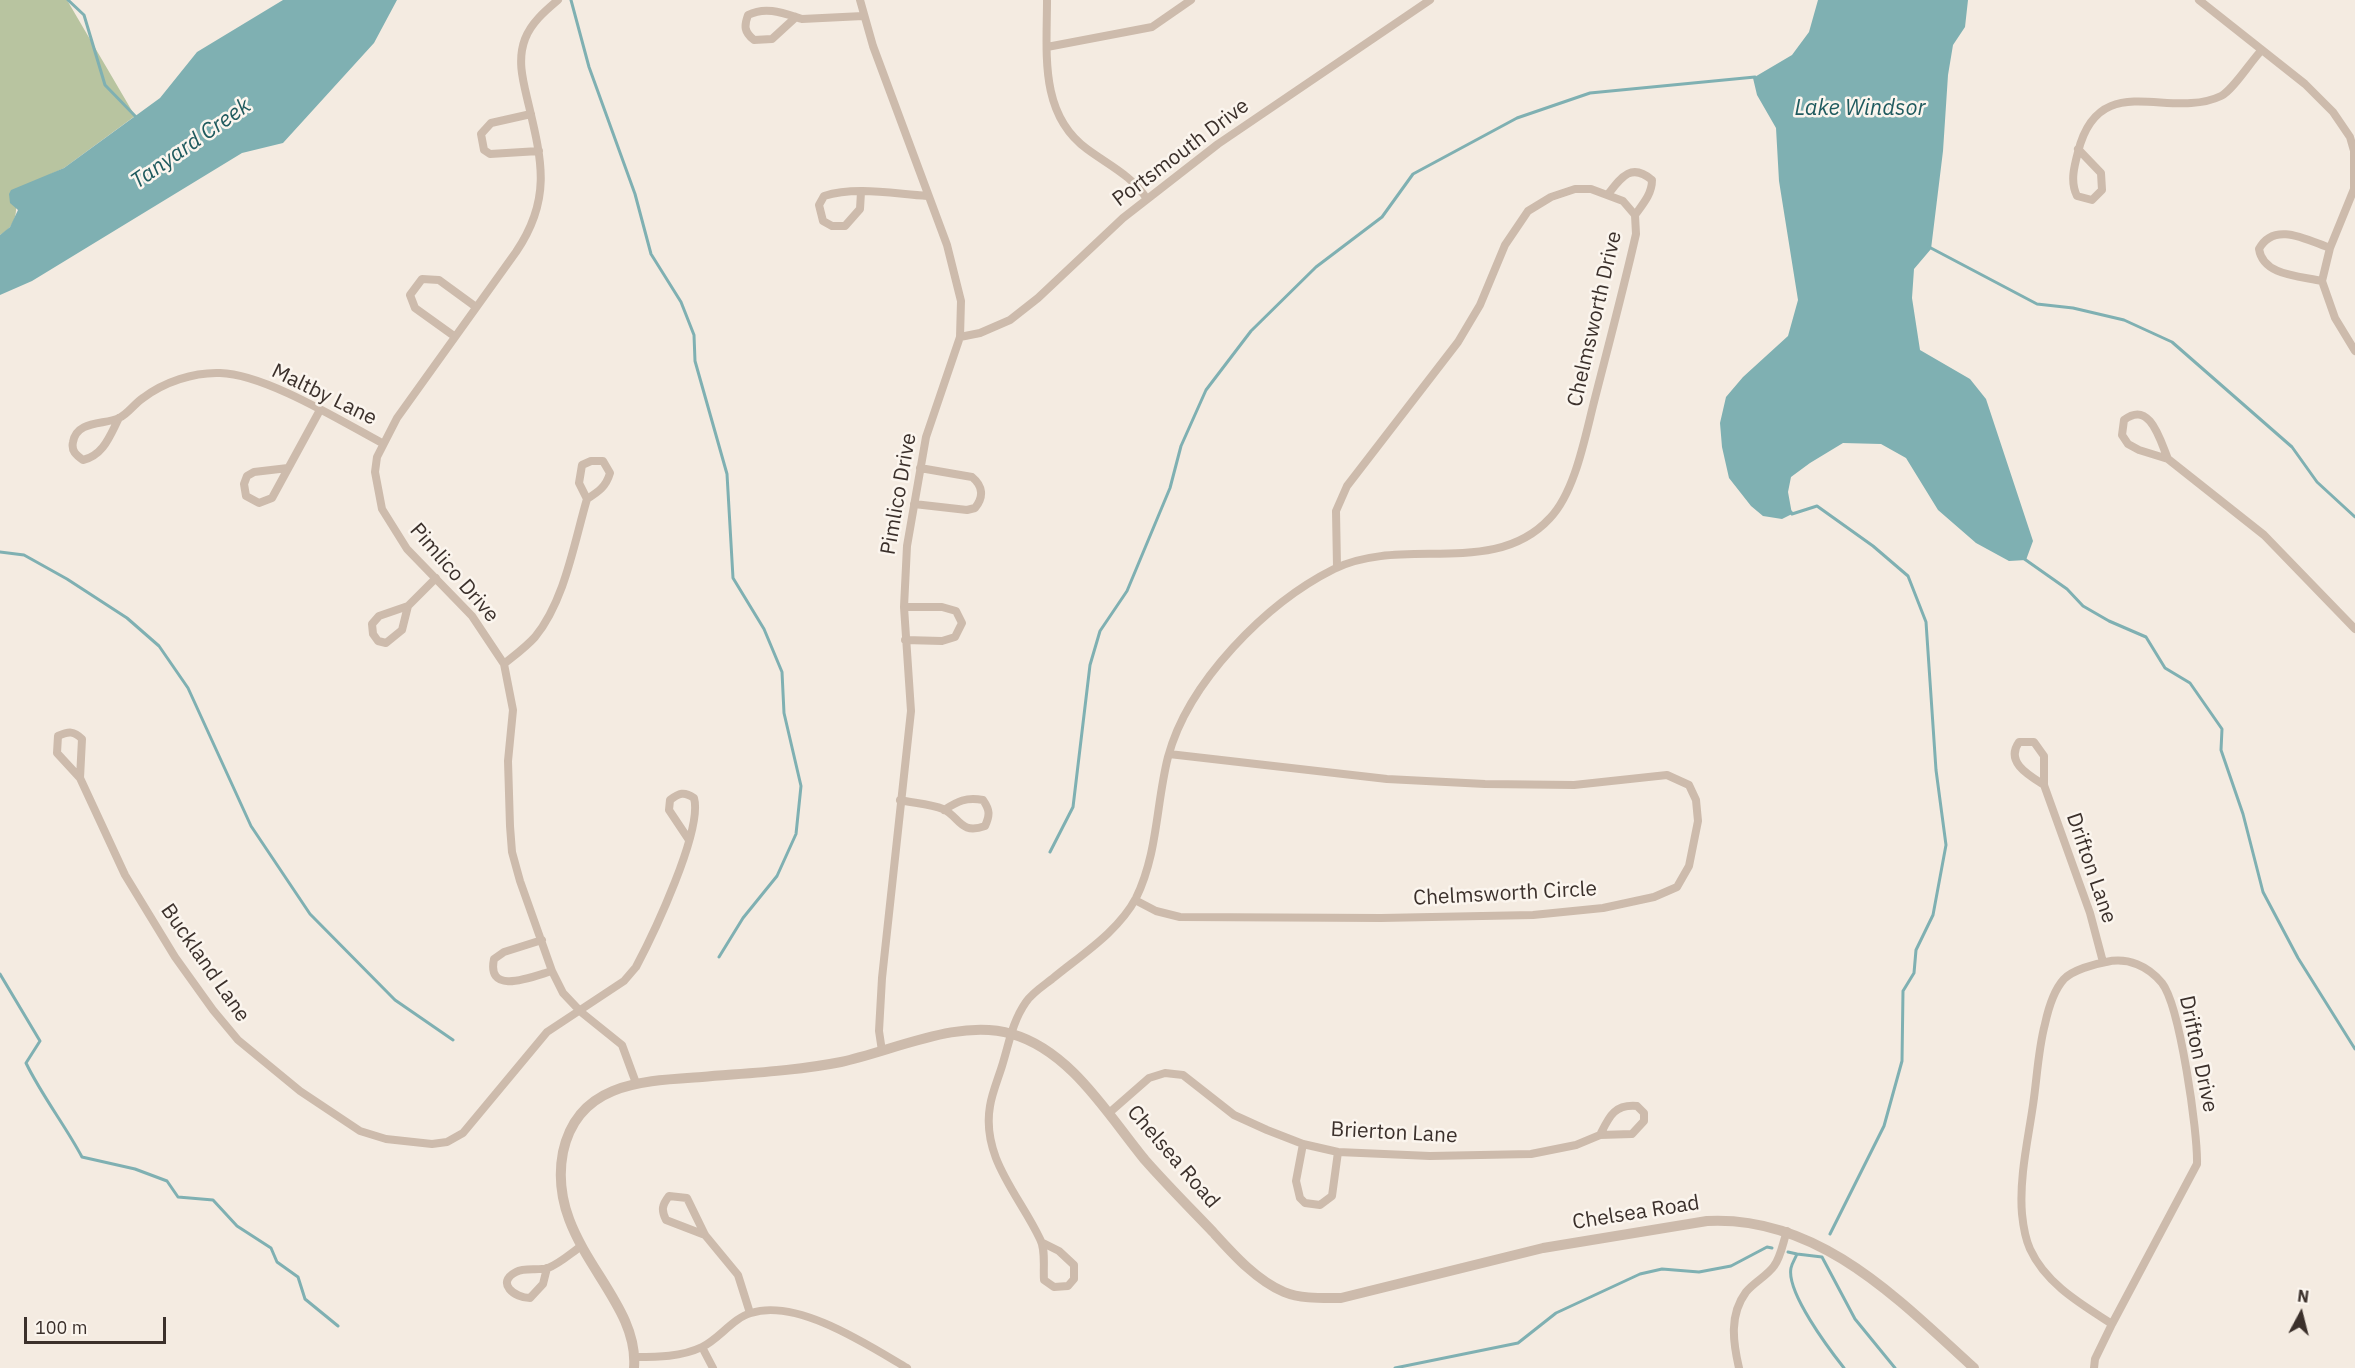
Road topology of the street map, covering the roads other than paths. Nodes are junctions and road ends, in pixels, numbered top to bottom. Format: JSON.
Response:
{"nodes":[{"id":1,"x":558,"y":0,"type":"edge"},
{"id":2,"x":860,"y":0,"type":"edge"},
{"id":3,"x":1047,"y":0,"type":"edge"},
{"id":4,"x":1191,"y":0,"type":"edge"},
{"id":5,"x":1430,"y":0,"type":"edge"},
{"id":6,"x":2199,"y":0,"type":"edge"},
{"id":7,"x":863,"y":16,"type":"junction"},
{"id":8,"x":796,"y":17,"type":"junction"},
{"id":9,"x":1047,"y":47,"type":"junction"},
{"id":10,"x":2260,"y":51,"type":"junction"},
{"id":11,"x":531,"y":114,"type":"junction"},
{"id":12,"x":2078,"y":149,"type":"junction"},
{"id":13,"x":539,"y":150,"type":"junction"},
{"id":14,"x":861,"y":192,"type":"junction"},
{"id":15,"x":1609,"y":194,"type":"junction"},
{"id":16,"x":927,"y":196,"type":"junction"},
{"id":17,"x":1147,"y":199,"type":"junction"},
{"id":18,"x":1635,"y":215,"type":"junction"},
{"id":19,"x":2330,"y":248,"type":"junction"},
{"id":20,"x":2322,"y":281,"type":"junction"},
{"id":21,"x":476,"y":307,"type":"junction"},
{"id":22,"x":454,"y":336,"type":"junction"},
{"id":23,"x":960,"y":337,"type":"junction"},
{"id":24,"x":2355,"y":351,"type":"edge"},
{"id":25,"x":320,"y":410,"type":"junction"},
{"id":26,"x":119,"y":418,"type":"junction"},
{"id":27,"x":382,"y":443,"type":"junction"},
{"id":28,"x":2168,"y":459,"type":"junction"},
{"id":29,"x":288,"y":468,"type":"junction"},
{"id":30,"x":920,"y":468,"type":"junction"},
{"id":31,"x":587,"y":499,"type":"junction"},
{"id":32,"x":914,"y":504,"type":"junction"},
{"id":33,"x":1337,"y":567,"type":"junction"},
{"id":34,"x":436,"y":578,"type":"junction"},
{"id":35,"x":408,"y":606,"type":"junction"},
{"id":36,"x":904,"y":607,"type":"junction"},
{"id":37,"x":2355,"y":629,"type":"edge"},
{"id":38,"x":905,"y":640,"type":"junction"},
{"id":39,"x":504,"y":664,"type":"junction"},
{"id":40,"x":1169,"y":754,"type":"junction"},
{"id":41,"x":80,"y":778,"type":"junction"},
{"id":42,"x":2044,"y":785,"type":"junction"},
{"id":43,"x":900,"y":800,"type":"junction"},
{"id":44,"x":944,"y":810,"type":"junction"},
{"id":45,"x":689,"y":840,"type":"junction"},
{"id":46,"x":1135,"y":900,"type":"junction"},
{"id":47,"x":542,"y":940,"type":"junction"},
{"id":48,"x":2103,"y":962,"type":"junction"},
{"id":49,"x":552,"y":970,"type":"junction"},
{"id":50,"x":581,"y":1012,"type":"junction"},
{"id":51,"x":1010,"y":1033,"type":"junction"},
{"id":52,"x":882,"y":1051,"type":"junction"},
{"id":53,"x":636,"y":1083,"type":"junction"},
{"id":54,"x":1109,"y":1113,"type":"junction"},
{"id":55,"x":1600,"y":1135,"type":"junction"},
{"id":56,"x":1303,"y":1144,"type":"junction"},
{"id":57,"x":1338,"y":1152,"type":"junction"},
{"id":58,"x":1787,"y":1231,"type":"junction"},
{"id":59,"x":705,"y":1235,"type":"junction"},
{"id":60,"x":1042,"y":1243,"type":"junction"},
{"id":61,"x":580,"y":1247,"type":"junction"},
{"id":62,"x":547,"y":1268,"type":"junction"},
{"id":63,"x":750,"y":1313,"type":"junction"},
{"id":64,"x":2112,"y":1324,"type":"junction"},
{"id":65,"x":702,"y":1347,"type":"junction"},
{"id":66,"x":634,"y":1363,"type":"edge"},
{"id":67,"x":713,"y":1368,"type":"edge"},
{"id":68,"x":907,"y":1368,"type":"edge"},
{"id":69,"x":1739,"y":1368,"type":"edge"},
{"id":70,"x":1974,"y":1368,"type":"edge"},
{"id":71,"x":2094,"y":1368,"type":"edge"}],
"edges":[{"from":1,"to":11,"type":"street","name":"Pimlico Drive"},
{"from":2,"to":7,"type":"street","name":"Pimlico Drive"},
{"from":3,"to":9,"type":"street"},
{"from":4,"to":9,"type":"street"},
{"from":5,"to":17,"type":"street","name":"Portsmouth Drive"},
{"from":6,"to":10,"type":"street"},
{"from":7,"to":8,"type":"street"},
{"from":7,"to":16,"type":"street","name":"Pimlico Drive"},
{"from":8,"to":8,"type":"street"},
{"from":9,"to":17,"type":"street"},
{"from":10,"to":12,"type":"street"},
{"from":10,"to":19,"type":"street"},
{"from":11,"to":13,"type":"street","name":"Pimlico Drive"},
{"from":11,"to":13,"type":"street"},
{"from":12,"to":12,"type":"street"},
{"from":13,"to":21,"type":"street","name":"Pimlico Drive"},
{"from":14,"to":14,"type":"street"},
{"from":14,"to":16,"type":"street"},
{"from":15,"to":18,"type":"street","name":"Chelmsworth Drive"},
{"from":15,"to":18,"type":"street"},
{"from":15,"to":33,"type":"street","name":"Chelmsworth Drive"},
{"from":16,"to":23,"type":"street","name":"Pimlico Drive"},
{"from":17,"to":23,"type":"street","name":"Portsmouth Drive"},
{"from":18,"to":33,"type":"street","name":"Chelmsworth Drive"},
{"from":19,"to":20,"type":"street"},
{"from":19,"to":20,"type":"street"},
{"from":20,"to":24,"type":"street"},
{"from":21,"to":22,"type":"street","name":"Pimlico Drive"},
{"from":21,"to":22,"type":"street"},
{"from":22,"to":27,"type":"street","name":"Pimlico Drive"},
{"from":23,"to":30,"type":"street","name":"Pimlico Drive"},
{"from":25,"to":26,"type":"street","name":"Maltby Lane"},
{"from":25,"to":27,"type":"street","name":"Maltby Lane"},
{"from":25,"to":29,"type":"street"},
{"from":26,"to":26,"type":"street","name":"Maltby Lane"},
{"from":27,"to":34,"type":"street","name":"Pimlico Drive"},
{"from":28,"to":28,"type":"street"},
{"from":28,"to":37,"type":"street"},
{"from":29,"to":29,"type":"street"},
{"from":30,"to":32,"type":"street","name":"Pimlico Drive"},
{"from":30,"to":32,"type":"street"},
{"from":31,"to":31,"type":"street"},
{"from":31,"to":39,"type":"street"},
{"from":32,"to":36,"type":"street","name":"Pimlico Drive"},
{"from":33,"to":40,"type":"street","name":"Chelmsworth Drive"},
{"from":34,"to":35,"type":"street"},
{"from":34,"to":39,"type":"street","name":"Pimlico Drive"},
{"from":35,"to":35,"type":"street"},
{"from":36,"to":38,"type":"street","name":"Pimlico Drive"},
{"from":36,"to":38,"type":"street"},
{"from":38,"to":43,"type":"street","name":"Pimlico Drive"},
{"from":39,"to":47,"type":"street","name":"Pimlico Drive"},
{"from":40,"to":46,"type":"street","name":"Chelmsworth Drive"},
{"from":40,"to":46,"type":"street","name":"Chelmsworth Circle"},
{"from":41,"to":41,"type":"street","name":"Buckland Lane"},
{"from":41,"to":50,"type":"street","name":"Buckland Lane"},
{"from":42,"to":42,"type":"street","name":"Drifton Lane"},
{"from":42,"to":48,"type":"street","name":"Drifton Lane"},
{"from":43,"to":44,"type":"street"},
{"from":43,"to":52,"type":"street","name":"Pimlico Drive"},
{"from":44,"to":44,"type":"street"},
{"from":45,"to":45,"type":"street","name":"Buckland Lane"},
{"from":45,"to":50,"type":"street","name":"Buckland Lane"},
{"from":46,"to":51,"type":"street","name":"Chelmsworth Drive"},
{"from":47,"to":49,"type":"street","name":"Pimlico Drive"},
{"from":47,"to":49,"type":"street"},
{"from":48,"to":64,"type":"street","name":"Drifton Drive"},
{"from":48,"to":64,"type":"street","name":"Drifton Drive"},
{"from":49,"to":50,"type":"street","name":"Pimlico Drive"},
{"from":50,"to":53,"type":"street","name":"Pimlico Drive"},
{"from":51,"to":52,"type":"street","name":"Chelsea Road"},
{"from":51,"to":54,"type":"street","name":"Chelsea Road"},
{"from":51,"to":60,"type":"street","name":"Chelmsworth Drive"},
{"from":52,"to":53,"type":"street","name":"Chelsea Road"},
{"from":53,"to":61,"type":"street","name":"Chelsea Road"},
{"from":54,"to":56,"type":"street","name":"Brierton Lane"},
{"from":54,"to":58,"type":"street","name":"Chelsea Road"},
{"from":55,"to":55,"type":"street","name":"Brierton Lane"},
{"from":55,"to":57,"type":"street","name":"Brierton Lane"},
{"from":56,"to":57,"type":"street","name":"Brierton Lane"},
{"from":56,"to":57,"type":"street"},
{"from":58,"to":69,"type":"street"},
{"from":58,"to":70,"type":"street","name":"Chelsea Road"},
{"from":59,"to":59,"type":"street"},
{"from":59,"to":63,"type":"street"},
{"from":60,"to":60,"type":"street"},
{"from":61,"to":62,"type":"street"},
{"from":61,"to":66,"type":"street","name":"Chelsea Road"},
{"from":62,"to":62,"type":"street"},
{"from":63,"to":65,"type":"street"},
{"from":63,"to":68,"type":"street"},
{"from":64,"to":71,"type":"street","name":"Drifton Drive"},
{"from":65,"to":66,"type":"street"},
{"from":65,"to":67,"type":"street"}]}
